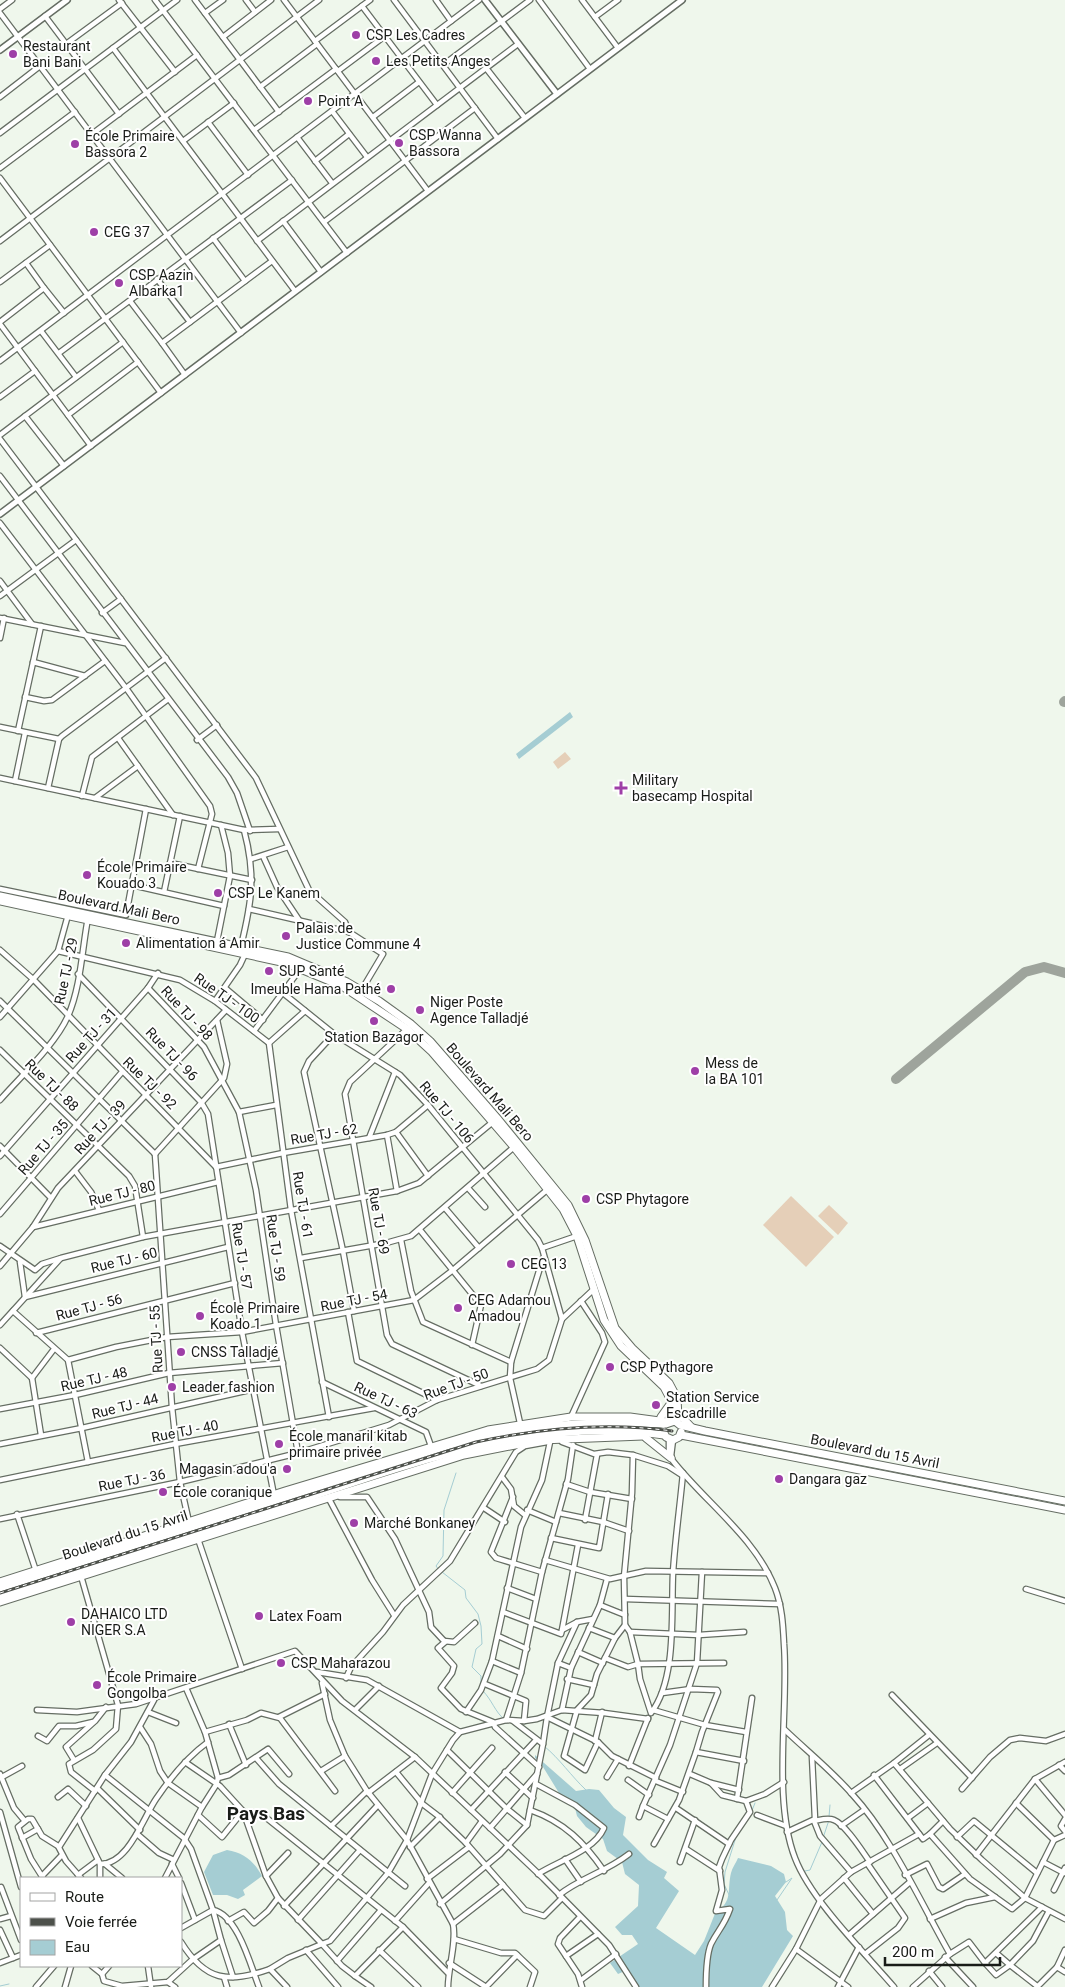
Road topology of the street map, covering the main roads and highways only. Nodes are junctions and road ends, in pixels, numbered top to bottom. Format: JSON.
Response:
{"nodes":[{"id":1,"x":0,"y":896,"type":"edge"},
{"id":2,"x":0,"y":902,"type":"edge"},
{"id":3,"x":88,"y":916,"type":"junction"},
{"id":4,"x":245,"y":949,"type":"junction"},
{"id":5,"x":360,"y":993,"type":"junction"},
{"id":6,"x":494,"y":1121,"type":"junction"},
{"id":7,"x":597,"y":1287,"type":"junction"},
{"id":8,"x":672,"y":1400,"type":"junction"},
{"id":9,"x":678,"y":1413,"type":"junction"},
{"id":10,"x":661,"y":1417,"type":"junction"},
{"id":11,"x":653,"y":1419,"type":"junction"},
{"id":12,"x":672,"y":1423,"type":"junction"},
{"id":13,"x":694,"y":1428,"type":"junction"},
{"id":14,"x":680,"y":1435,"type":"junction"},
{"id":15,"x":645,"y":1437,"type":"junction"},
{"id":16,"x":668,"y":1438,"type":"junction"},
{"id":17,"x":671,"y":1458,"type":"road end"},
{"id":18,"x":1065,"y":1501,"type":"edge"},
{"id":19,"x":1065,"y":1510,"type":"edge"},
{"id":20,"x":0,"y":1582,"type":"edge"},
{"id":21,"x":0,"y":1588,"type":"edge"},
{"id":22,"x":0,"y":1596,"type":"edge"},
{"id":23,"x":0,"y":1602,"type":"edge"}],
"edges":[{"from":1,"to":3,"type":"main road","name":"Boulevard Mali Bero"},
{"from":2,"to":3,"type":"main road","name":"Boulevard Mali Bero"},
{"from":3,"to":4,"type":"main road","name":"Boulevard Mali Bero"},
{"from":3,"to":4,"type":"main road","name":"Boulevard Mali Bero"},
{"from":4,"to":5,"type":"main road","name":"Boulevard Mali Bero"},
{"from":4,"to":5,"type":"main road","name":"Boulevard Mali Bero"},
{"from":5,"to":6,"type":"main road","name":"Boulevard Mali Bero"},
{"from":5,"to":6,"type":"main road","name":"Boulevard Mali Bero"},
{"from":6,"to":7,"type":"main road","name":"Boulevard Mali Bero"},
{"from":6,"to":7,"type":"main road","name":"Boulevard Mali Bero"},
{"from":7,"to":8,"type":"main road","name":"Boulevard Mali Bero"},
{"from":7,"to":9,"type":"main road","name":"Boulevard Mali Bero"},
{"from":8,"to":10,"type":"main road"},
{"from":8,"to":12,"type":"main road"},
{"from":9,"to":12,"type":"main road","name":"Boulevard Mali Bero"},
{"from":9,"to":13,"type":"main road"},
{"from":10,"to":11,"type":"main road","name":"Boulevard du 15 Avril"},
{"from":10,"to":12,"type":"main road","name":"Boulevard du 15 Avril"},
{"from":11,"to":12,"type":"main road","name":"Boulevard du 15 Avril"},
{"from":11,"to":20,"type":"main road","name":"Boulevard du 15 Avril"},
{"from":12,"to":13,"type":"main road","name":"Boulevard du 15 Avril"},
{"from":12,"to":14,"type":"main road"},
{"from":12,"to":16,"type":"main road"},
{"from":12,"to":21,"type":"main road","name":"Boulevard du 15 Avril"},
{"from":13,"to":18,"type":"main road","name":"Boulevard du 15 Avril"},
{"from":14,"to":16,"type":"main road"},
{"from":14,"to":19,"type":"main road","name":"Boulevard du 15 Avril"},
{"from":15,"to":16,"type":"main road","name":"Boulevard du 15 Avril"},
{"from":15,"to":17,"type":"main road"},
{"from":15,"to":23,"type":"main road","name":"Boulevard du 15 Avril"},
{"from":16,"to":22,"type":"main road","name":"Boulevard du 15 Avril"}]}
